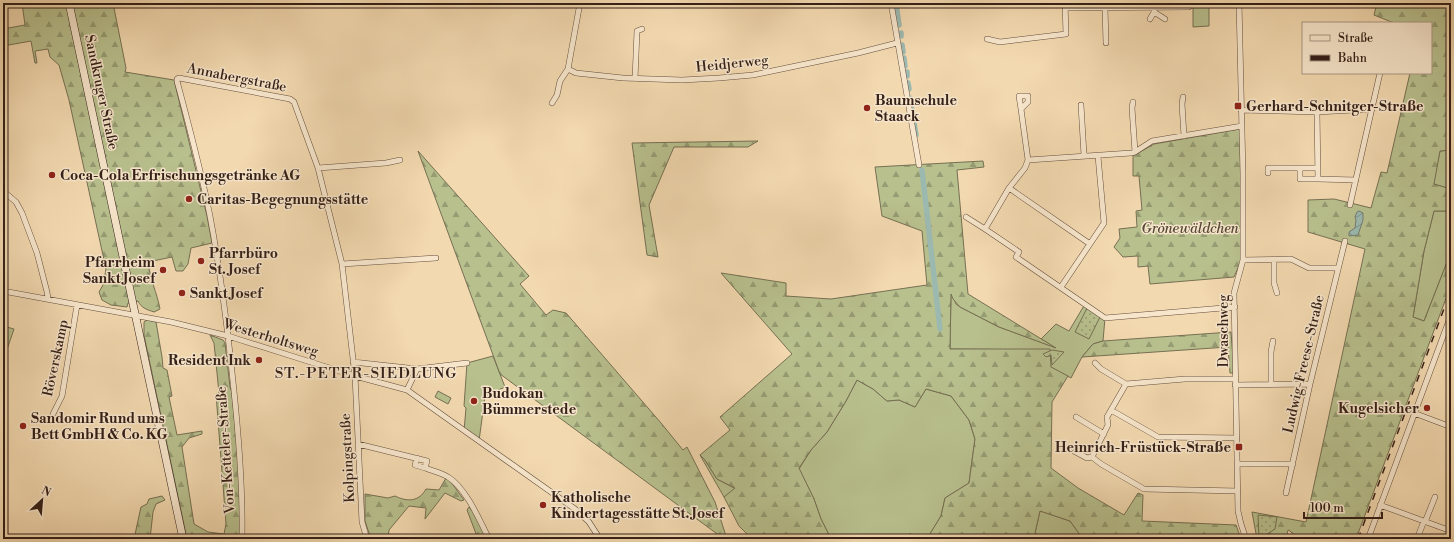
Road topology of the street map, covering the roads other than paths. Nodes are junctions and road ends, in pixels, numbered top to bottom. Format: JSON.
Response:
{"nodes":[{"id":1,"x":69,"y":3,"type":"edge"},
{"id":2,"x":580,"y":3,"type":"edge"},
{"id":3,"x":891,"y":3,"type":"edge"},
{"id":4,"x":1239,"y":3,"type":"edge"},
{"id":5,"x":1065,"y":6,"type":"edge"},
{"id":6,"x":1189,"y":7,"type":"dead end"},
{"id":7,"x":1104,"y":8,"type":"junction"},
{"id":8,"x":1154,"y":10,"type":"junction"},
{"id":9,"x":1150,"y":19,"type":"dead end"},
{"id":10,"x":1165,"y":19,"type":"dead end"},
{"id":11,"x":642,"y":29,"type":"dead end"},
{"id":12,"x":987,"y":39,"type":"dead end"},
{"id":13,"x":897,"y":43,"type":"junction"},
{"id":14,"x":1106,"y":43,"type":"dead end"},
{"id":15,"x":568,"y":69,"type":"junction"},
{"id":16,"x":1380,"y":74,"type":"edge"},
{"id":17,"x":177,"y":79,"type":"joint"},
{"id":18,"x":634,"y":79,"type":"junction"},
{"id":19,"x":1183,"y":97,"type":"dead end"},
{"id":20,"x":1133,"y":102,"type":"dead end"},
{"id":21,"x":552,"y":103,"type":"dead end"},
{"id":22,"x":1081,"y":105,"type":"dead end"},
{"id":23,"x":1021,"y":109,"type":"dead end"},
{"id":24,"x":1372,"y":109,"type":"junction"},
{"id":25,"x":1242,"y":110,"type":"junction"},
{"id":26,"x":1317,"y":112,"type":"junction"},
{"id":27,"x":1242,"y":126,"type":"junction"},
{"id":28,"x":1184,"y":136,"type":"junction"},
{"id":29,"x":1135,"y":152,"type":"junction"},
{"id":30,"x":1084,"y":155,"type":"junction"},
{"id":31,"x":1098,"y":156,"type":"junction"},
{"id":32,"x":400,"y":160,"type":"dead end"},
{"id":33,"x":1028,"y":160,"type":"junction"},
{"id":34,"x":919,"y":165,"type":"dead end"},
{"id":35,"x":318,"y":168,"type":"junction"},
{"id":36,"x":1300,"y":168,"type":"junction"},
{"id":37,"x":1318,"y":168,"type":"junction"},
{"id":38,"x":1268,"y":173,"type":"dead end"},
{"id":39,"x":1318,"y":179,"type":"junction"},
{"id":40,"x":1356,"y":180,"type":"junction"},
{"id":41,"x":1009,"y":188,"type":"junction"},
{"id":42,"x":3,"y":190,"type":"edge"},
{"id":43,"x":1350,"y":205,"type":"dead end"},
{"id":44,"x":966,"y":216,"type":"dead end"},
{"id":45,"x":985,"y":229,"type":"junction"},
{"id":46,"x":1345,"y":241,"type":"dead end"},
{"id":47,"x":1090,"y":244,"type":"junction"},
{"id":48,"x":436,"y":258,"type":"dead end"},
{"id":49,"x":1274,"y":259,"type":"junction"},
{"id":50,"x":1243,"y":260,"type":"junction"},
{"id":51,"x":342,"y":264,"type":"junction"},
{"id":52,"x":1338,"y":268,"type":"junction"},
{"id":53,"x":1061,"y":287,"type":"junction"},
{"id":54,"x":3,"y":291,"type":"edge"},
{"id":55,"x":1277,"y":293,"type":"dead end"},
{"id":56,"x":48,"y":299,"type":"junction"},
{"id":57,"x":77,"y":305,"type":"junction"},
{"id":58,"x":1235,"y":306,"type":"junction"},
{"id":59,"x":136,"y":315,"type":"junction"},
{"id":60,"x":1451,"y":315,"type":"edge"},
{"id":61,"x":1449,"y":326,"type":"edge"},
{"id":62,"x":228,"y":336,"type":"junction"},
{"id":63,"x":1273,"y":342,"type":"dead end"},
{"id":64,"x":353,"y":362,"type":"junction"},
{"id":65,"x":467,"y":363,"type":"dead end"},
{"id":66,"x":1095,"y":363,"type":"dead end"},
{"id":67,"x":417,"y":369,"type":"junction"},
{"id":68,"x":355,"y":376,"type":"junction"},
{"id":69,"x":1235,"y":379,"type":"junction"},
{"id":70,"x":1126,"y":384,"type":"junction"},
{"id":71,"x":1310,"y":384,"type":"junction"},
{"id":72,"x":1236,"y":385,"type":"junction"},
{"id":73,"x":1271,"y":385,"type":"junction"},
{"id":74,"x":407,"y":390,"type":"junction"},
{"id":75,"x":1111,"y":410,"type":"junction"},
{"id":76,"x":1414,"y":413,"type":"junction"},
{"id":77,"x":53,"y":414,"type":"dead end"},
{"id":78,"x":1076,"y":417,"type":"dead end"},
{"id":79,"x":1451,"y":427,"type":"edge"},
{"id":80,"x":1104,"y":434,"type":"junction"},
{"id":81,"x":1237,"y":438,"type":"junction"},
{"id":82,"x":358,"y":444,"type":"junction"},
{"id":83,"x":1074,"y":452,"type":"dead end"},
{"id":84,"x":1092,"y":457,"type":"junction"},
{"id":85,"x":1238,"y":464,"type":"junction"},
{"id":86,"x":1292,"y":464,"type":"junction"},
{"id":87,"x":1238,"y":491,"type":"junction"},
{"id":88,"x":1286,"y":493,"type":"dead end"},
{"id":89,"x":1435,"y":497,"type":"dead end"},
{"id":90,"x":1380,"y":506,"type":"junction"},
{"id":91,"x":1425,"y":522,"type":"junction"},
{"id":92,"x":1451,"y":531,"type":"edge"},
{"id":93,"x":184,"y":539,"type":"edge"},
{"id":94,"x":242,"y":539,"type":"edge"},
{"id":95,"x":367,"y":539,"type":"edge"},
{"id":96,"x":489,"y":539,"type":"edge"},
{"id":97,"x":600,"y":539,"type":"edge"},
{"id":98,"x":1246,"y":539,"type":"edge"},
{"id":99,"x":1368,"y":539,"type":"edge"},
{"id":100,"x":1417,"y":539,"type":"edge"}],
"edges":[{"from":1,"to":59,"type":"street","name":"Sandkruger Straße"},
{"from":2,"to":15,"type":"street"},
{"from":3,"to":13,"type":"street"},
{"from":4,"to":25,"type":"street","name":"Dwaschweg"},
{"from":5,"to":7,"type":"street"},
{"from":5,"to":12,"type":"street"},
{"from":6,"to":8,"type":"street"},
{"from":7,"to":8,"type":"street"},
{"from":7,"to":14,"type":"street"},
{"from":8,"to":9,"type":"street"},
{"from":8,"to":10,"type":"street"},
{"from":11,"to":18,"type":"street"},
{"from":13,"to":18,"type":"street","name":"Heidjerweg"},
{"from":13,"to":34,"type":"street"},
{"from":15,"to":18,"type":"street","name":"Heidjerweg"},
{"from":15,"to":21,"type":"street"},
{"from":16,"to":24,"type":"street"},
{"from":17,"to":35,"type":"street","name":"Annabergstraße"},
{"from":17,"to":62,"type":"street","name":"Von-Ketteler-Straße"},
{"from":19,"to":28,"type":"street"},
{"from":20,"to":29,"type":"street"},
{"from":22,"to":30,"type":"street"},
{"from":23,"to":33,"type":"street"},
{"from":24,"to":26,"type":"street"},
{"from":24,"to":40,"type":"street"},
{"from":25,"to":26,"type":"street"},
{"from":25,"to":27,"type":"street","name":"Dwaschweg"},
{"from":26,"to":37,"type":"street"},
{"from":27,"to":28,"type":"street"},
{"from":27,"to":50,"type":"street","name":"Dwaschweg"},
{"from":28,"to":29,"type":"street"},
{"from":29,"to":31,"type":"street"},
{"from":30,"to":31,"type":"street"},
{"from":30,"to":33,"type":"street"},
{"from":31,"to":47,"type":"street"},
{"from":32,"to":35,"type":"street"},
{"from":33,"to":41,"type":"street"},
{"from":35,"to":51,"type":"street","name":"Annabergstraße"},
{"from":36,"to":37,"type":"street"},
{"from":36,"to":38,"type":"street"},
{"from":36,"to":39,"type":"street"},
{"from":37,"to":39,"type":"street"},
{"from":39,"to":40,"type":"street"},
{"from":40,"to":43,"type":"street"},
{"from":41,"to":45,"type":"street"},
{"from":41,"to":47,"type":"street"},
{"from":42,"to":56,"type":"street"},
{"from":44,"to":45,"type":"street"},
{"from":45,"to":53,"type":"street"},
{"from":46,"to":52,"type":"street","name":"Ludwig-Freese-Straße"},
{"from":47,"to":53,"type":"street"},
{"from":48,"to":51,"type":"street"},
{"from":49,"to":50,"type":"street"},
{"from":49,"to":52,"type":"street"},
{"from":49,"to":55,"type":"street"},
{"from":50,"to":58,"type":"street","name":"Dwaschweg"},
{"from":51,"to":64,"type":"street","name":"Annabergstraße"},
{"from":52,"to":71,"type":"street","name":"Ludwig-Freese-Straße"},
{"from":53,"to":58,"type":"street"},
{"from":54,"to":56,"type":"street","name":"Westerholtsweg"},
{"from":56,"to":57,"type":"street","name":"Westerholtsweg"},
{"from":57,"to":59,"type":"street","name":"Westerholtsweg"},
{"from":57,"to":77,"type":"street","name":"Röverskamp"},
{"from":58,"to":69,"type":"street","name":"Dwaschweg"},
{"from":59,"to":62,"type":"street","name":"Westerholtsweg"},
{"from":59,"to":93,"type":"street","name":"Sandkruger Straße"},
{"from":60,"to":61,"type":"street"},
{"from":61,"to":76,"type":"street"},
{"from":62,"to":68,"type":"street","name":"Westerholtsweg"},
{"from":62,"to":94,"type":"street","name":"Von-Ketteler-Straße"},
{"from":63,"to":73,"type":"street"},
{"from":64,"to":67,"type":"street"},
{"from":64,"to":68,"type":"street","name":"Annabergstraße"},
{"from":65,"to":67,"type":"street"},
{"from":66,"to":70,"type":"street"},
{"from":67,"to":74,"type":"street"},
{"from":68,"to":74,"type":"street","name":"Westerholtsweg"},
{"from":68,"to":82,"type":"street","name":"Kolpingstraße"},
{"from":69,"to":70,"type":"street"},
{"from":69,"to":72,"type":"street","name":"Dwaschweg"},
{"from":70,"to":75,"type":"street"},
{"from":71,"to":73,"type":"street"},
{"from":71,"to":86,"type":"street","name":"Ludwig-Freese-Straße"},
{"from":72,"to":73,"type":"street"},
{"from":72,"to":81,"type":"street","name":"Dwaschweg"},
{"from":74,"to":97,"type":"street","name":"Westerholtsweg"},
{"from":75,"to":80,"type":"street"},
{"from":75,"to":81,"type":"street"},
{"from":76,"to":79,"type":"street"},
{"from":76,"to":90,"type":"street"},
{"from":78,"to":80,"type":"street"},
{"from":80,"to":84,"type":"street"},
{"from":81,"to":85,"type":"street","name":"Dwaschweg"},
{"from":82,"to":95,"type":"street","name":"Kolpingstraße"},
{"from":82,"to":96,"type":"street"},
{"from":83,"to":84,"type":"street"},
{"from":84,"to":87,"type":"street"},
{"from":85,"to":86,"type":"street"},
{"from":85,"to":87,"type":"street","name":"Dwaschweg"},
{"from":86,"to":88,"type":"street","name":"Ludwig-Freese-Straße"},
{"from":87,"to":98,"type":"street","name":"Dwaschweg"},
{"from":89,"to":91,"type":"street"},
{"from":90,"to":91,"type":"street"},
{"from":90,"to":99,"type":"street"},
{"from":91,"to":92,"type":"street"},
{"from":91,"to":100,"type":"street"}]}
